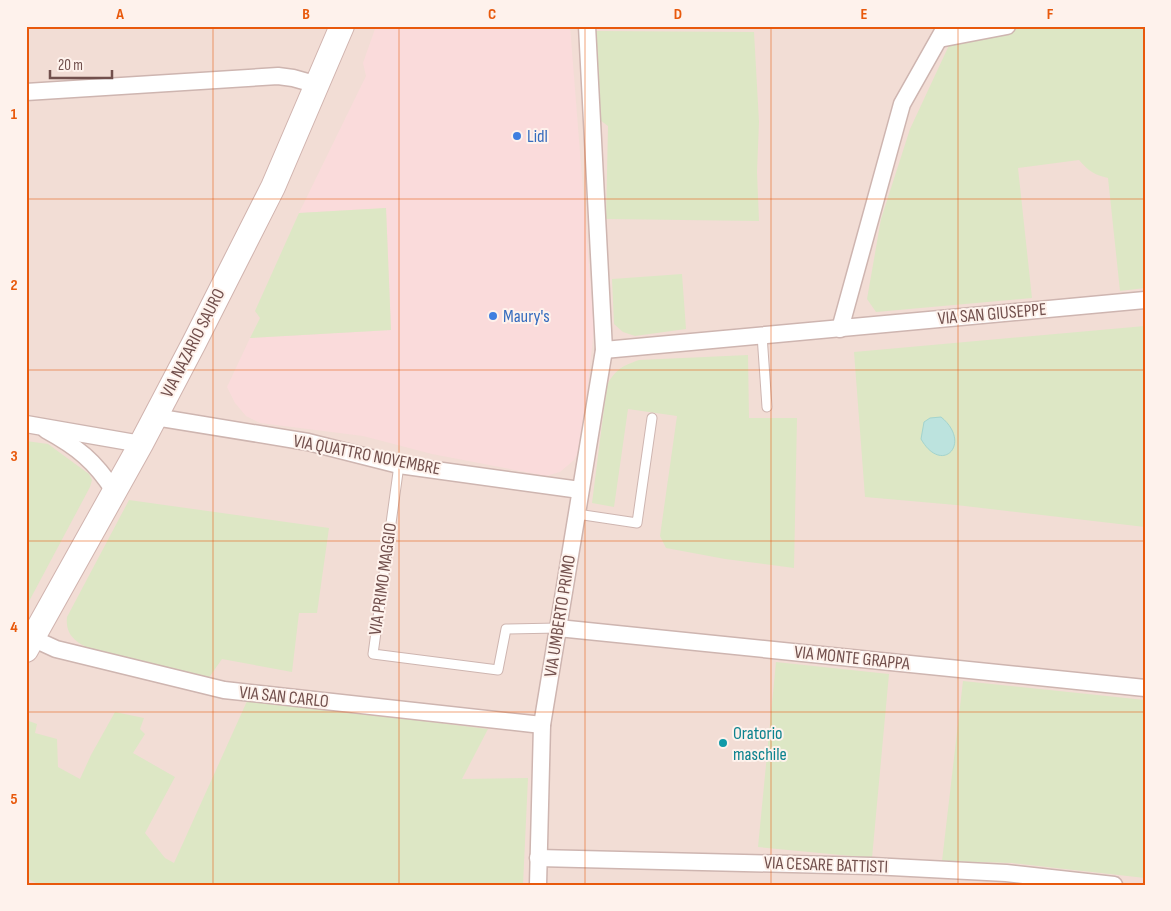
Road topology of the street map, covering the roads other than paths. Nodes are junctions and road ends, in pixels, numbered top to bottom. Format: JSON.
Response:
{"nodes":[{"id":1,"x":342,"y":26,"type":"edge"},
{"id":2,"x":586,"y":26,"type":"edge"},
{"id":3,"x":1008,"y":26,"type":"edge"},
{"id":4,"x":942,"y":33,"type":"edge"},
{"id":5,"x":318,"y":85,"type":"junction"},
{"id":6,"x":26,"y":92,"type":"edge"},
{"id":7,"x":1145,"y":300,"type":"edge"},
{"id":8,"x":840,"y":329,"type":"junction"},
{"id":9,"x":762,"y":335,"type":"junction"},
{"id":10,"x":604,"y":350,"type":"junction"},
{"id":11,"x":767,"y":407,"type":"dead end"},
{"id":12,"x":154,"y":417,"type":"junction"},
{"id":13,"x":652,"y":418,"type":"dead end"},
{"id":14,"x":31,"y":424,"type":"edge"},
{"id":15,"x":141,"y":444,"type":"junction"},
{"id":16,"x":400,"y":464,"type":"junction"},
{"id":17,"x":580,"y":490,"type":"junction"},
{"id":18,"x":114,"y":491,"type":"junction"},
{"id":19,"x":577,"y":514,"type":"junction"},
{"id":20,"x":558,"y":628,"type":"junction"},
{"id":21,"x":29,"y":644,"type":"edge"},
{"id":22,"x":1145,"y":688,"type":"edge"},
{"id":23,"x":542,"y":725,"type":"junction"},
{"id":24,"x":538,"y":858,"type":"junction"},
{"id":25,"x":538,"y":885,"type":"edge"},
{"id":26,"x":1114,"y":885,"type":"edge"}],
"edges":[{"from":1,"to":5,"type":"main road","name":"VIA NAZARIO SAURO"},
{"from":2,"to":10,"type":"street","name":"VIA UMBERTO PRIMO"},
{"from":3,"to":4,"type":"street"},
{"from":4,"to":8,"type":"street"},
{"from":5,"to":6,"type":"street"},
{"from":5,"to":12,"type":"main road","name":"VIA NAZARIO SAURO"},
{"from":7,"to":8,"type":"street","name":"VIA SAN GIUSEPPE"},
{"from":8,"to":9,"type":"street","name":"VIA SAN GIUSEPPE"},
{"from":9,"to":10,"type":"street","name":"VIA SAN GIUSEPPE"},
{"from":9,"to":11,"type":"lane"},
{"from":10,"to":17,"type":"street","name":"VIA UMBERTO PRIMO"},
{"from":12,"to":15,"type":"main road","name":"VIA NAZARIO SAURO"},
{"from":12,"to":16,"type":"street","name":"VIA QUATTRO NOVEMBRE"},
{"from":13,"to":19,"type":"lane"},
{"from":14,"to":15,"type":"street"},
{"from":14,"to":18,"type":"street"},
{"from":15,"to":18,"type":"main road","name":"VIA NAZARIO SAURO"},
{"from":16,"to":17,"type":"street","name":"VIA QUATTRO NOVEMBRE"},
{"from":16,"to":20,"type":"lane","name":"VIA PRIMO MAGGIO"},
{"from":17,"to":19,"type":"street","name":"VIA UMBERTO PRIMO"},
{"from":18,"to":21,"type":"main road","name":"VIA NAZARIO SAURO"},
{"from":19,"to":20,"type":"street","name":"VIA UMBERTO PRIMO"},
{"from":20,"to":22,"type":"street","name":"VIA MONTE GRAPPA"},
{"from":20,"to":23,"type":"street","name":"VIA UMBERTO PRIMO"},
{"from":21,"to":23,"type":"street","name":"VIA SAN CARLO"},
{"from":23,"to":24,"type":"street","name":"VIA UMBERTO PRIMO"},
{"from":24,"to":25,"type":"street","name":"VIA UMBERTO PRIMO"},
{"from":24,"to":26,"type":"street","name":"VIA CESARE BATTISTI"}]}
